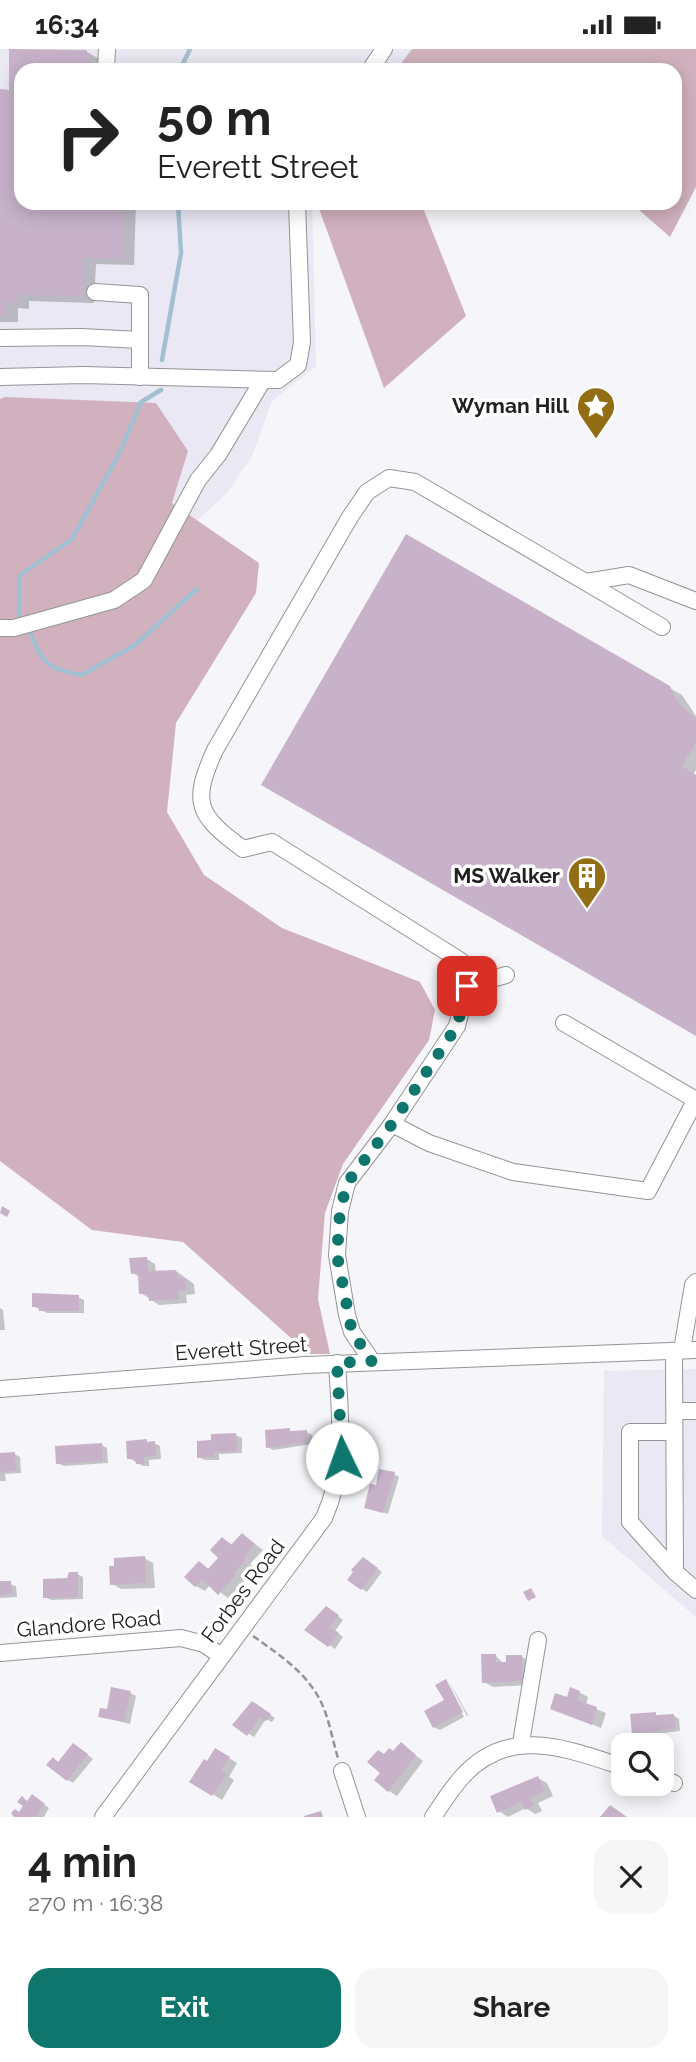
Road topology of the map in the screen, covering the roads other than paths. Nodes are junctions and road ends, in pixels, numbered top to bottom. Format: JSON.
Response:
{"nodes":[{"id":1,"x":297,"y":210,"type":"edge"},
{"id":2,"x":95,"y":292,"type":"dead end"},
{"id":3,"x":0,"y":338,"type":"edge"},
{"id":4,"x":140,"y":340,"type":"junction"},
{"id":5,"x":0,"y":377,"type":"edge"},
{"id":6,"x":140,"y":377,"type":"junction"},
{"id":7,"x":263,"y":380,"type":"junction"},
{"id":8,"x":586,"y":582,"type":"junction"},
{"id":9,"x":696,"y":601,"type":"edge"},
{"id":10,"x":662,"y":627,"type":"dead end"},
{"id":11,"x":0,"y":628,"type":"edge"},
{"id":12,"x":506,"y":975,"type":"dead end"},
{"id":13,"x":467,"y":986,"type":"junction"},
{"id":14,"x":564,"y":1023,"type":"dead end"},
{"id":15,"x":696,"y":1101,"type":"edge"},
{"id":16,"x":392,"y":1124,"type":"junction"},
{"id":17,"x":696,"y":1282,"type":"edge"},
{"id":18,"x":684,"y":1350,"type":"edge"},
{"id":19,"x":372,"y":1361,"type":"junction"},
{"id":20,"x":337,"y":1363,"type":"junction"},
{"id":21,"x":0,"y":1389,"type":"edge"},
{"id":22,"x":675,"y":1411,"type":"junction"},
{"id":23,"x":696,"y":1411,"type":"edge"},
{"id":24,"x":673,"y":1432,"type":"junction"},
{"id":25,"x":675,"y":1572,"type":"junction"},
{"id":26,"x":696,"y":1590,"type":"edge"},
{"id":27,"x":538,"y":1640,"type":"dead end"},
{"id":28,"x":0,"y":1653,"type":"edge"},
{"id":29,"x":220,"y":1655,"type":"junction"},
{"id":30,"x":521,"y":1743,"type":"junction"},
{"id":31,"x":611,"y":1764,"type":"edge"},
{"id":32,"x":342,"y":1771,"type":"road end"},
{"id":33,"x":103,"y":1817,"type":"edge"},
{"id":34,"x":357,"y":1817,"type":"edge"},
{"id":35,"x":433,"y":1817,"type":"edge"}],
"edges":[{"from":1,"to":7,"type":"street"},
{"from":2,"to":4,"type":"street"},
{"from":3,"to":4,"type":"street"},
{"from":4,"to":6,"type":"street"},
{"from":5,"to":6,"type":"street"},
{"from":6,"to":7,"type":"street"},
{"from":7,"to":11,"type":"street"},
{"from":8,"to":9,"type":"street"},
{"from":8,"to":10,"type":"street"},
{"from":8,"to":13,"type":"street"},
{"from":12,"to":13,"type":"street"},
{"from":13,"to":16,"type":"street"},
{"from":14,"to":15,"type":"street"},
{"from":15,"to":16,"type":"street"},
{"from":16,"to":19,"type":"street"},
{"from":17,"to":18,"type":"street"},
{"from":18,"to":19,"type":"street","name":"Everett Street"},
{"from":18,"to":22,"type":"street"},
{"from":19,"to":20,"type":"street","name":"Everett Street"},
{"from":20,"to":21,"type":"street","name":"Everett Street"},
{"from":20,"to":29,"type":"street","name":"Forbes Road"},
{"from":22,"to":23,"type":"street"},
{"from":22,"to":24,"type":"street"},
{"from":24,"to":25,"type":"street"},
{"from":24,"to":25,"type":"street"},
{"from":25,"to":26,"type":"street"},
{"from":27,"to":30,"type":"street"},
{"from":28,"to":29,"type":"street","name":"Glandore Road"},
{"from":29,"to":33,"type":"street","name":"Forbes Road"},
{"from":30,"to":31,"type":"street"},
{"from":30,"to":35,"type":"street"},
{"from":32,"to":34,"type":"street"}]}
